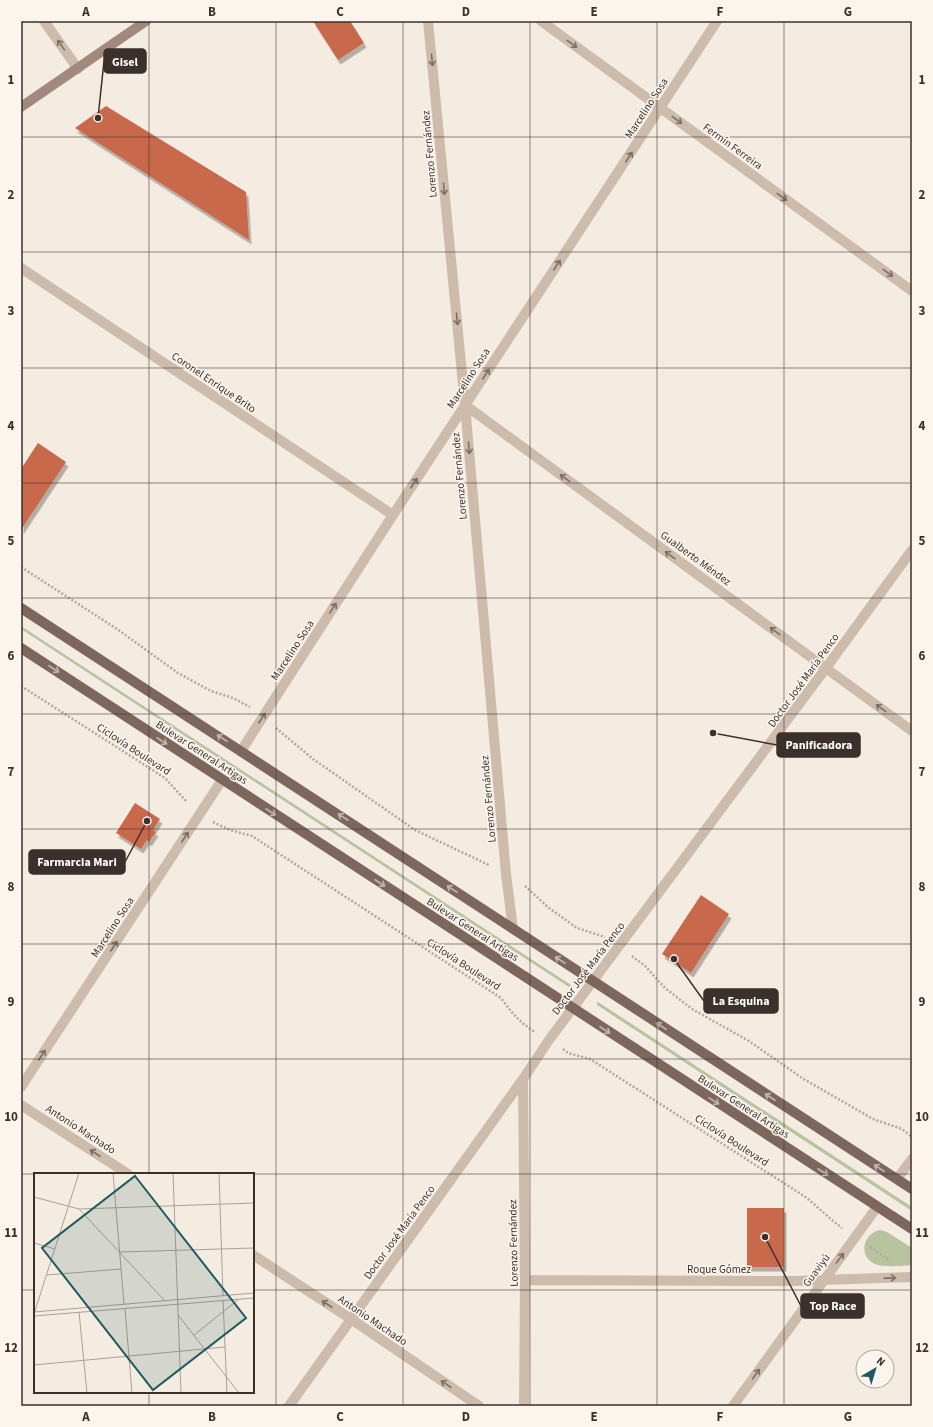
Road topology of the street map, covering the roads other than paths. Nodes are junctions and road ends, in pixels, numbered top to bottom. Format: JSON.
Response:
{"nodes":[{"id":1,"x":44,"y":21,"type":"edge"},
{"id":2,"x":146,"y":21,"type":"edge"},
{"id":3,"x":428,"y":21,"type":"edge"},
{"id":4,"x":541,"y":21,"type":"edge"},
{"id":5,"x":718,"y":21,"type":"edge"},
{"id":6,"x":78,"y":69,"type":"junction"},
{"id":7,"x":21,"y":107,"type":"edge"},
{"id":8,"x":661,"y":108,"type":"junction"},
{"id":9,"x":21,"y":268,"type":"edge"},
{"id":10,"x":912,"y":291,"type":"edge"},
{"id":11,"x":465,"y":405,"type":"junction"},
{"id":12,"x":393,"y":515,"type":"junction"},
{"id":13,"x":912,"y":550,"type":"edge"},
{"id":14,"x":21,"y":608,"type":"edge"},
{"id":15,"x":21,"y":648,"type":"edge"},
{"id":16,"x":826,"y":668,"type":"junction"},
{"id":17,"x":912,"y":731,"type":"edge"},
{"id":18,"x":241,"y":750,"type":"junction"},
{"id":19,"x":222,"y":780,"type":"junction"},
{"id":20,"x":513,"y":929,"type":"junction"},
{"id":21,"x":593,"y":982,"type":"junction"},
{"id":22,"x":572,"y":1009,"type":"junction"},
{"id":23,"x":523,"y":1079,"type":"junction"},
{"id":24,"x":21,"y":1087,"type":"edge"},
{"id":25,"x":21,"y":1104,"type":"edge"},
{"id":26,"x":912,"y":1159,"type":"edge"},
{"id":27,"x":126,"y":1173,"type":"edge"},
{"id":28,"x":897,"y":1179,"type":"junction"},
{"id":29,"x":912,"y":1189,"type":"edge"},
{"id":30,"x":877,"y":1206,"type":"junction"},
{"id":31,"x":912,"y":1230,"type":"edge"},
{"id":32,"x":254,"y":1257,"type":"edge"},
{"id":33,"x":912,"y":1277,"type":"edge"},
{"id":34,"x":525,"y":1280,"type":"junction"},
{"id":35,"x":823,"y":1281,"type":"junction"},
{"id":36,"x":351,"y":1319,"type":"junction"},
{"id":37,"x":289,"y":1406,"type":"edge"},
{"id":38,"x":479,"y":1406,"type":"edge"},
{"id":39,"x":524,"y":1406,"type":"edge"},
{"id":40,"x":733,"y":1406,"type":"edge"}],
"edges":[{"from":6,"to":1,"type":"street","one_way":true},
{"from":2,"to":6,"type":"main road"},
{"from":3,"to":11,"type":"street","name":"Lorenzo Fernández","one_way":true},
{"from":4,"to":8,"type":"street","name":"Fermín Ferreira","one_way":true},
{"from":5,"to":8,"type":"street","name":"Marcelino Sosa"},
{"from":6,"to":7,"type":"main road"},
{"from":8,"to":10,"type":"street","name":"Fermín Ferreira","one_way":true},
{"from":11,"to":8,"type":"street","name":"Marcelino Sosa","one_way":true},
{"from":9,"to":12,"type":"street","name":"Coronel Enrique Brito"},
{"from":12,"to":11,"type":"street","name":"Marcelino Sosa","one_way":true},
{"from":16,"to":11,"type":"street","name":"Gualberto Méndez","one_way":true},
{"from":11,"to":20,"type":"street","name":"Lorenzo Fernández","one_way":true},
{"from":18,"to":12,"type":"street","name":"Marcelino Sosa","one_way":true},
{"from":13,"to":16,"type":"street","name":"Doctor José María Penco"},
{"from":18,"to":14,"type":"main road","name":"Bulevar General Artigas","one_way":true},
{"from":15,"to":19,"type":"main road","name":"Bulevar General Artigas","one_way":true},
{"from":17,"to":16,"type":"street","name":"Gualberto Méndez","one_way":true},
{"from":16,"to":21,"type":"street","name":"Doctor José María Penco"},
{"from":20,"to":18,"type":"main road","name":"Bulevar General Artigas","one_way":true},
{"from":19,"to":22,"type":"main road","name":"Bulevar General Artigas","one_way":true},
{"from":24,"to":19,"type":"street","name":"Marcelino Sosa","one_way":true},
{"from":21,"to":20,"type":"main road","name":"Bulevar General Artigas","one_way":true},
{"from":21,"to":22,"type":"street","name":"Doctor José María Penco"},
{"from":28,"to":21,"type":"main road","name":"Bulevar General Artigas","one_way":true},
{"from":22,"to":23,"type":"street","name":"Doctor José María Penco"},
{"from":22,"to":30,"type":"main road","name":"Bulevar General Artigas","one_way":true},
{"from":23,"to":34,"type":"street","name":"Lorenzo Fernández"},
{"from":23,"to":36,"type":"street","name":"Doctor José María Penco"},
{"from":27,"to":25,"type":"street","name":"Antonio Machado","one_way":true},
{"from":26,"to":28,"type":"street"},
{"from":28,"to":29,"type":"main road","name":"Bulevar General Artigas"},
{"from":30,"to":31,"type":"main road","name":"Bulevar General Artigas"},
{"from":35,"to":30,"type":"street","name":"Guaviyú","one_way":true},
{"from":36,"to":32,"type":"street","name":"Antonio Machado","one_way":true},
{"from":35,"to":33,"type":"street","name":"Roque Gómez","one_way":true},
{"from":34,"to":35,"type":"street","name":"Roque Gómez"},
{"from":34,"to":39,"type":"street","name":"Lorenzo Fernández"},
{"from":40,"to":35,"type":"street","name":"Guaviyú","one_way":true},
{"from":36,"to":37,"type":"street","name":"Doctor José María Penco"},
{"from":38,"to":36,"type":"street","name":"Antonio Machado","one_way":true}]}
